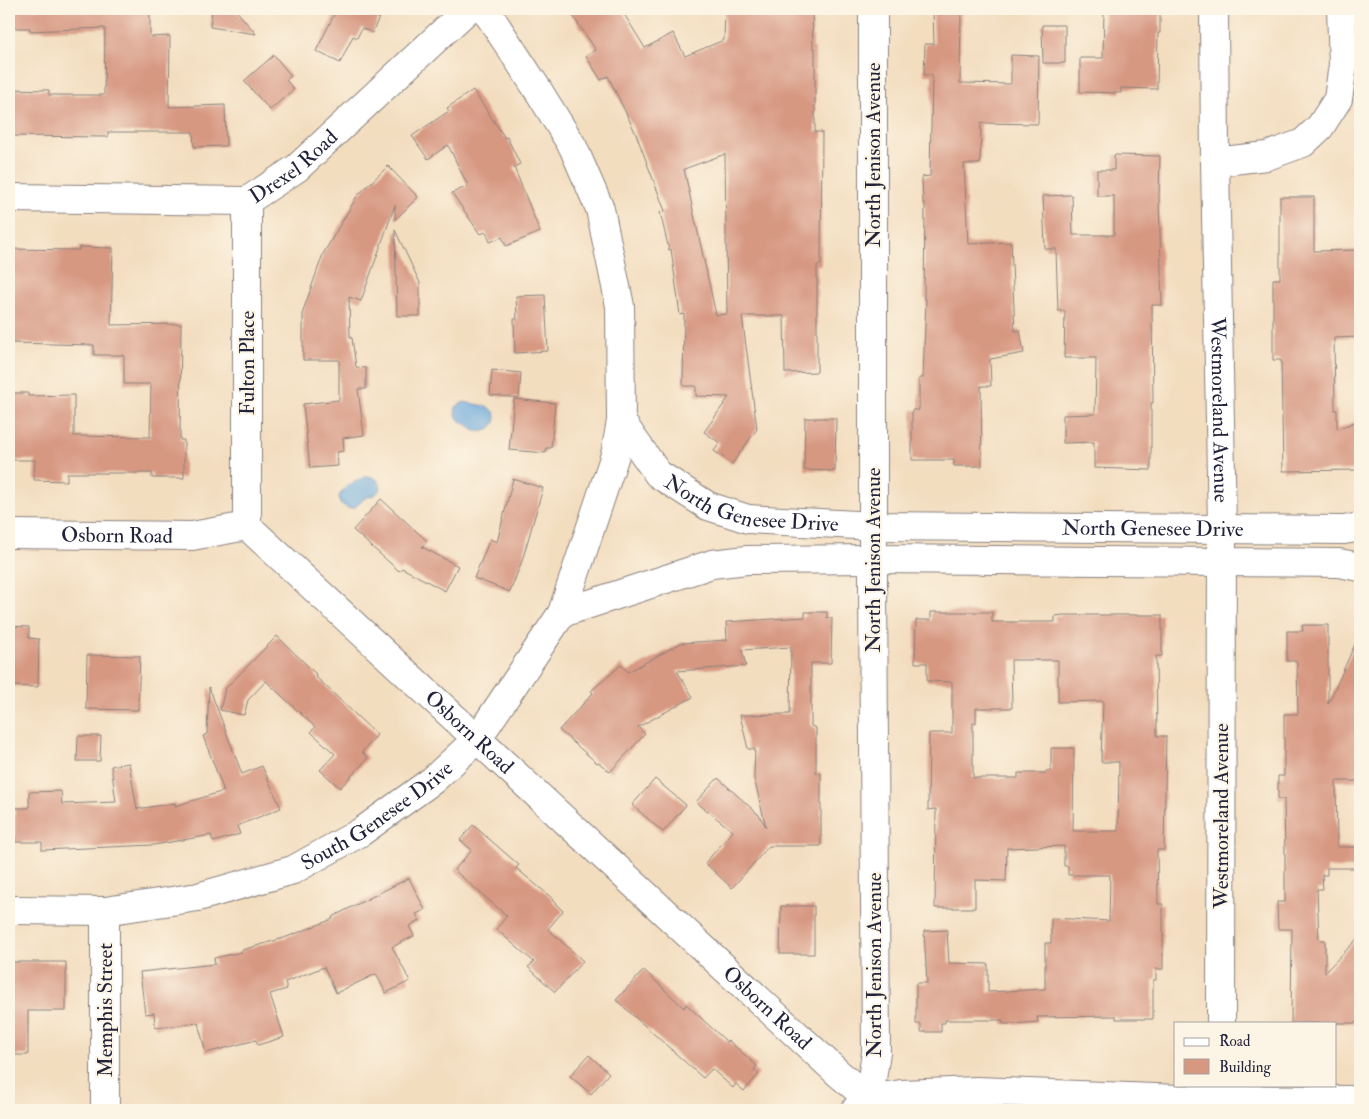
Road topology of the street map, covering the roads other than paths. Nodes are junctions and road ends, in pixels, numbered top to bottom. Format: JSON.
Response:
{"nodes":[{"id":1,"x":468,"y":9,"type":"edge"},
{"id":2,"x":485,"y":9,"type":"edge"},
{"id":3,"x":873,"y":9,"type":"edge"},
{"id":4,"x":1214,"y":9,"type":"edge"},
{"id":5,"x":1341,"y":9,"type":"edge"},
{"id":6,"x":1215,"y":162,"type":"junction"},
{"id":7,"x":9,"y":198,"type":"edge"},
{"id":8,"x":247,"y":201,"type":"junction"},
{"id":9,"x":621,"y":421,"type":"junction"},
{"id":10,"x":748,"y":519,"type":"junction"},
{"id":11,"x":247,"y":526,"type":"junction"},
{"id":12,"x":874,"y":526,"type":"junction"},
{"id":13,"x":1360,"y":527,"type":"edge"},
{"id":14,"x":1222,"y":528,"type":"junction"},
{"id":15,"x":9,"y":534,"type":"edge"},
{"id":16,"x":873,"y":559,"type":"junction"},
{"id":17,"x":747,"y":560,"type":"junction"},
{"id":18,"x":1222,"y":562,"type":"junction"},
{"id":19,"x":1360,"y":567,"type":"edge"},
{"id":20,"x":562,"y":613,"type":"junction"},
{"id":21,"x":477,"y":739,"type":"junction"},
{"id":22,"x":9,"y":910,"type":"edge"},
{"id":23,"x":105,"y":910,"type":"junction"},
{"id":24,"x":1221,"y":1022,"type":"edge"},
{"id":25,"x":1220,"y":1098,"type":"edge"},
{"id":26,"x":1360,"y":1100,"type":"edge"},
{"id":27,"x":864,"y":1107,"type":"edge"},
{"id":28,"x":105,"y":1110,"type":"edge"}],
"edges":[{"from":1,"to":8,"type":"street","name":"Drexel Road"},
{"from":2,"to":9,"type":"street"},
{"from":3,"to":12,"type":"street","name":"North Jenison Avenue"},
{"from":4,"to":6,"type":"street","name":"Westmoreland Avenue"},
{"from":5,"to":6,"type":"street"},
{"from":6,"to":14,"type":"street","name":"Westmoreland Avenue"},
{"from":7,"to":8,"type":"street","name":"Drexel Road"},
{"from":8,"to":11,"type":"street","name":"Fulton Place"},
{"from":9,"to":10,"type":"street","name":"North Genesee Drive"},
{"from":9,"to":20,"type":"street","name":"South Genesee Drive"},
{"from":10,"to":12,"type":"street","name":"North Genesee Drive"},
{"from":10,"to":17,"type":"street"},
{"from":11,"to":15,"type":"street","name":"Osborn Road"},
{"from":11,"to":21,"type":"street","name":"Osborn Road"},
{"from":12,"to":14,"type":"street","name":"North Genesee Drive"},
{"from":12,"to":16,"type":"street","name":"North Jenison Avenue"},
{"from":13,"to":14,"type":"street","name":"North Genesee Drive"},
{"from":14,"to":18,"type":"street","name":"Westmoreland Avenue"},
{"from":16,"to":17,"type":"street","name":"North Genesee Drive"},
{"from":16,"to":18,"type":"street","name":"North Genesee Drive"},
{"from":16,"to":27,"type":"street","name":"North Jenison Avenue"},
{"from":17,"to":20,"type":"street","name":"North Genesee Drive"},
{"from":18,"to":19,"type":"street","name":"North Genesee Drive"},
{"from":18,"to":24,"type":"street","name":"Westmoreland Avenue"},
{"from":20,"to":21,"type":"street","name":"South Genesee Drive"},
{"from":21,"to":23,"type":"street","name":"South Genesee Drive"},
{"from":21,"to":27,"type":"street","name":"Osborn Road"},
{"from":22,"to":23,"type":"street","name":"South Genesee Drive"},
{"from":23,"to":28,"type":"street","name":"Memphis Street"},
{"from":25,"to":26,"type":"street"},
{"from":25,"to":27,"type":"street"}]}
